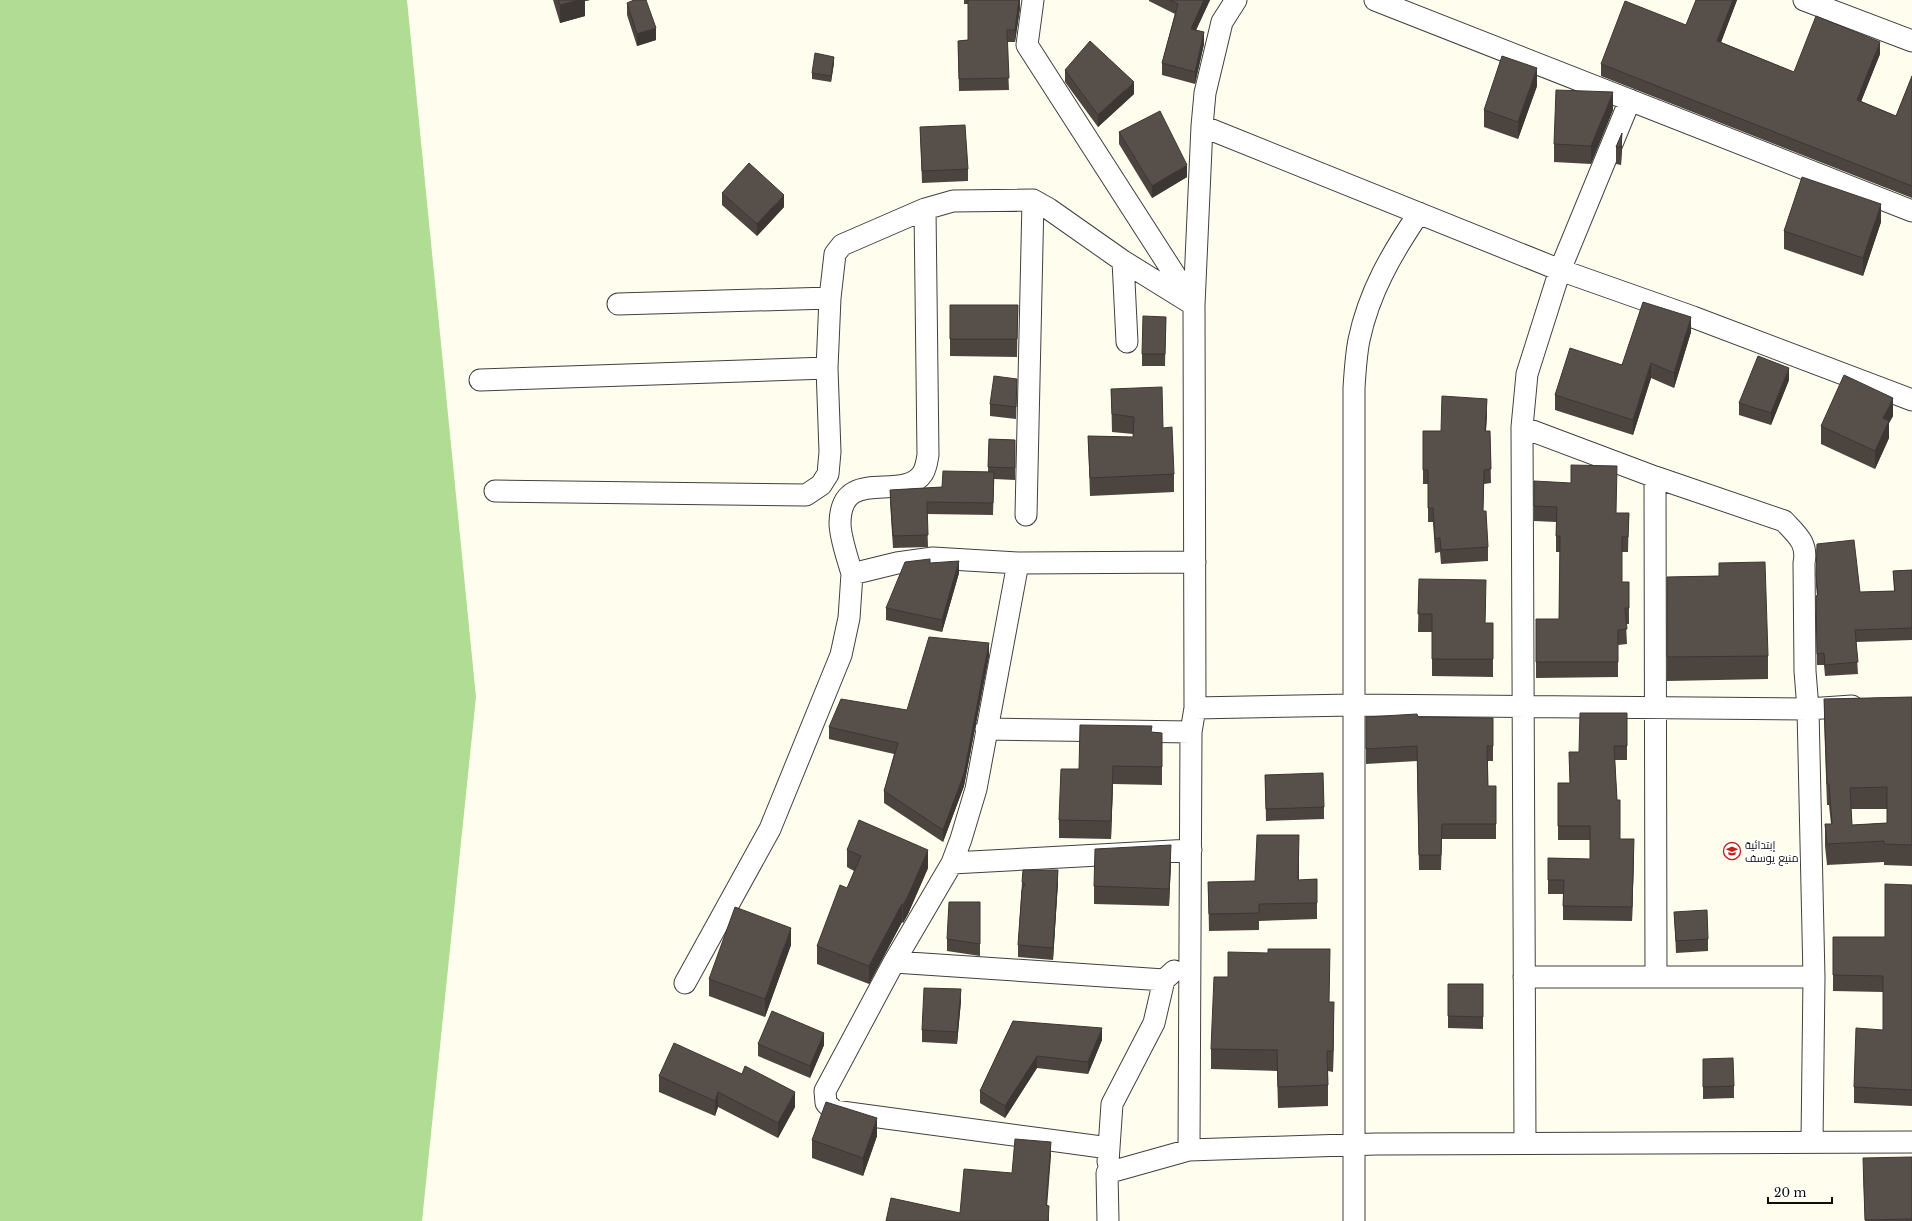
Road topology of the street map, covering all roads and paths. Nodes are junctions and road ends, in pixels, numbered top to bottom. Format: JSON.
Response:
{"nodes":[{"id":1,"x":1033,"y":0,"type":"edge"},
{"id":2,"x":1236,"y":0,"type":"edge"},
{"id":3,"x":1375,"y":0,"type":"edge"},
{"id":4,"x":1804,"y":0,"type":"edge"},
{"id":5,"x":1912,"y":41,"type":"edge"},
{"id":6,"x":1630,"y":100,"type":"junction"},
{"id":7,"x":1202,"y":126,"type":"junction"},
{"id":8,"x":1033,"y":200,"type":"junction"},
{"id":9,"x":925,"y":209,"type":"junction"},
{"id":10,"x":1912,"y":211,"type":"edge"},
{"id":11,"x":1420,"y":213,"type":"junction"},
{"id":12,"x":1123,"y":261,"type":"junction"},
{"id":13,"x":1560,"y":270,"type":"junction"},
{"id":14,"x":830,"y":298,"type":"junction"},
{"id":15,"x":618,"y":304,"type":"dead end"},
{"id":16,"x":1194,"y":305,"type":"junction"},
{"id":17,"x":1127,"y":342,"type":"dead end"},
{"id":18,"x":827,"y":368,"type":"junction"},
{"id":19,"x":480,"y":380,"type":"dead end"},
{"id":20,"x":1912,"y":400,"type":"edge"},
{"id":21,"x":1522,"y":427,"type":"junction"},
{"id":22,"x":1655,"y":477,"type":"junction"},
{"id":23,"x":495,"y":491,"type":"dead end"},
{"id":24,"x":1026,"y":515,"type":"dead end"},
{"id":25,"x":1195,"y":562,"type":"junction"},
{"id":26,"x":1018,"y":563,"type":"junction"},
{"id":27,"x":852,"y":574,"type":"junction"},
{"id":28,"x":1353,"y":705,"type":"junction"},
{"id":29,"x":1875,"y":705,"type":"edge"},
{"id":30,"x":1523,"y":707,"type":"junction"},
{"id":31,"x":1656,"y":707,"type":"junction"},
{"id":32,"x":1195,"y":708,"type":"junction"},
{"id":33,"x":1808,"y":708,"type":"junction"},
{"id":34,"x":986,"y":729,"type":"junction"},
{"id":35,"x":1190,"y":732,"type":"junction"},
{"id":36,"x":1191,"y":850,"type":"junction"},
{"id":37,"x":952,"y":863,"type":"junction"},
{"id":38,"x":1189,"y":957,"type":"junction"},
{"id":39,"x":894,"y":962,"type":"junction"},
{"id":40,"x":1524,"y":977,"type":"junction"},
{"id":41,"x":1656,"y":977,"type":"junction"},
{"id":42,"x":1814,"y":977,"type":"junction"},
{"id":43,"x":1164,"y":980,"type":"junction"},
{"id":44,"x":685,"y":983,"type":"dead end"},
{"id":45,"x":1812,"y":1141,"type":"junction"},
{"id":46,"x":1912,"y":1142,"type":"edge"},
{"id":47,"x":1525,"y":1143,"type":"junction"},
{"id":48,"x":1354,"y":1145,"type":"junction"},
{"id":49,"x":1108,"y":1148,"type":"junction"},
{"id":50,"x":1189,"y":1150,"type":"junction"},
{"id":51,"x":1107,"y":1173,"type":"junction"},
{"id":52,"x":1108,"y":1221,"type":"edge"},
{"id":53,"x":1354,"y":1221,"type":"edge"}],
"edges":[{"from":1,"to":16,"type":"street"},
{"from":2,"to":7,"type":"street"},
{"from":3,"to":6,"type":"street"},
{"from":4,"to":5,"type":"street"},
{"from":6,"to":10,"type":"street"},
{"from":6,"to":13,"type":"street"},
{"from":7,"to":11,"type":"street"},
{"from":7,"to":16,"type":"street"},
{"from":8,"to":9,"type":"street"},
{"from":8,"to":12,"type":"street"},
{"from":8,"to":24,"type":"street"},
{"from":9,"to":14,"type":"street"},
{"from":9,"to":27,"type":"street"},
{"from":11,"to":13,"type":"street"},
{"from":11,"to":28,"type":"street"},
{"from":12,"to":16,"type":"street"},
{"from":12,"to":17,"type":"street"},
{"from":13,"to":20,"type":"street"},
{"from":13,"to":21,"type":"street"},
{"from":14,"to":15,"type":"street"},
{"from":14,"to":18,"type":"street"},
{"from":16,"to":25,"type":"street"},
{"from":18,"to":19,"type":"street"},
{"from":18,"to":23,"type":"street"},
{"from":21,"to":22,"type":"street"},
{"from":21,"to":30,"type":"street"},
{"from":22,"to":31,"type":"street"},
{"from":22,"to":33,"type":"street"},
{"from":25,"to":26,"type":"street"},
{"from":25,"to":32,"type":"street"},
{"from":26,"to":27,"type":"street"},
{"from":26,"to":34,"type":"street"},
{"from":27,"to":44,"type":"street"},
{"from":28,"to":30,"type":"street"},
{"from":28,"to":32,"type":"street"},
{"from":28,"to":48,"type":"street"},
{"from":29,"to":33,"type":"street"},
{"from":30,"to":31,"type":"street"},
{"from":30,"to":40,"type":"street"},
{"from":31,"to":33,"type":"street"},
{"from":31,"to":41,"type":"street"},
{"from":32,"to":35,"type":"street"},
{"from":33,"to":42,"type":"street"},
{"from":34,"to":35,"type":"street"},
{"from":34,"to":37,"type":"street"},
{"from":35,"to":36,"type":"street"},
{"from":36,"to":37,"type":"street"},
{"from":36,"to":38,"type":"street"},
{"from":37,"to":39,"type":"street"},
{"from":38,"to":43,"type":"street"},
{"from":38,"to":50,"type":"street"},
{"from":39,"to":43,"type":"street"},
{"from":39,"to":49,"type":"street"},
{"from":40,"to":41,"type":"street"},
{"from":40,"to":47,"type":"street"},
{"from":41,"to":42,"type":"street"},
{"from":42,"to":45,"type":"street"},
{"from":43,"to":49,"type":"street"},
{"from":45,"to":46,"type":"street"},
{"from":45,"to":47,"type":"street"},
{"from":47,"to":48,"type":"street"},
{"from":48,"to":50,"type":"street"},
{"from":48,"to":53,"type":"street"},
{"from":49,"to":51,"type":"street"},
{"from":50,"to":51,"type":"street"},
{"from":51,"to":52,"type":"street"}]}
